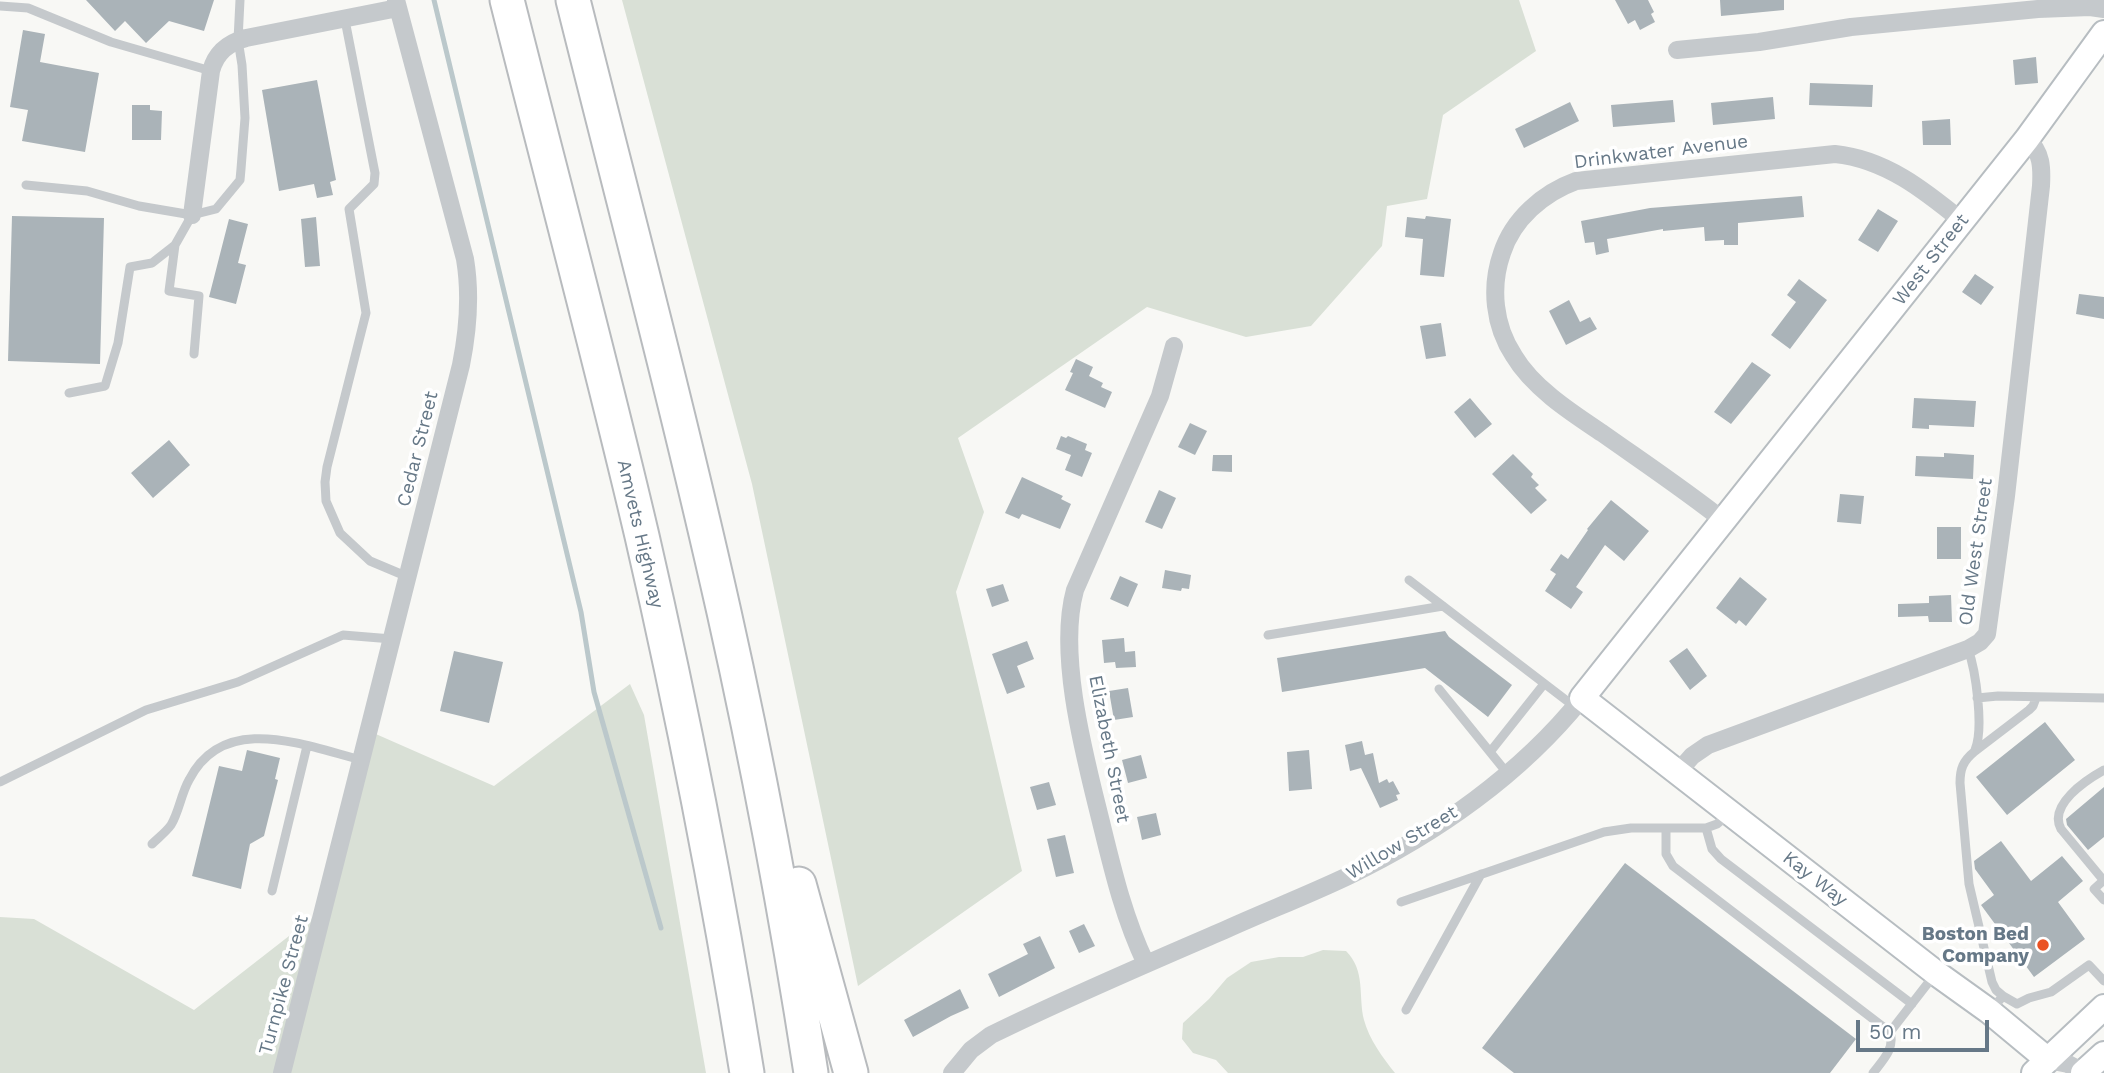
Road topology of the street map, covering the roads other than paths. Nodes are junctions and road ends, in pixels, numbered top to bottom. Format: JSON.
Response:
{"nodes":[{"id":1,"x":240,"y":0,"type":"edge"},
{"id":2,"x":507,"y":0,"type":"edge"},
{"id":3,"x":573,"y":0,"type":"edge"},
{"id":4,"x":5,"y":4,"type":"edge"},
{"id":5,"x":397,"y":4,"type":"edge"},
{"id":6,"x":2104,"y":9,"type":"edge"},
{"id":7,"x":345,"y":20,"type":"junction"},
{"id":8,"x":2104,"y":33,"type":"edge"},
{"id":9,"x":238,"y":40,"type":"junction"},
{"id":10,"x":1677,"y":50,"type":"dead end"},
{"id":11,"x":211,"y":71,"type":"junction"},
{"id":12,"x":2027,"y":139,"type":"junction"},
{"id":13,"x":26,"y":185,"type":"dead end"},
{"id":14,"x":192,"y":215,"type":"junction"},
{"id":15,"x":1962,"y":221,"type":"junction"},
{"id":16,"x":175,"y":245,"type":"junction"},
{"id":17,"x":1174,"y":346,"type":"dead end"},
{"id":18,"x":194,"y":354,"type":"dead end"},
{"id":19,"x":69,"y":393,"type":"dead end"},
{"id":20,"x":1754,"y":483,"type":"joint"},
{"id":21,"x":1724,"y":521,"type":"junction"},
{"id":22,"x":408,"y":577,"type":"junction"},
{"id":23,"x":1409,"y":580,"type":"dead end"},
{"id":24,"x":1443,"y":606,"type":"junction"},
{"id":25,"x":723,"y":608,"type":"junction"},
{"id":26,"x":1268,"y":635,"type":"dead end"},
{"id":27,"x":392,"y":639,"type":"junction"},
{"id":28,"x":1968,"y":649,"type":"junction"},
{"id":29,"x":1544,"y":684,"type":"junction"},
{"id":30,"x":1438,"y":689,"type":"dead end"},
{"id":31,"x":1977,"y":698,"type":"junction"},
{"id":32,"x":2036,"y":698,"type":"junction"},
{"id":33,"x":2104,"y":698,"type":"edge"},
{"id":34,"x":1579,"y":703,"type":"junction"},
{"id":35,"x":307,"y":746,"type":"junction"},
{"id":36,"x":1490,"y":752,"type":"junction"},
{"id":37,"x":1974,"y":752,"type":"junction"},
{"id":38,"x":362,"y":760,"type":"junction"},
{"id":39,"x":2104,"y":770,"type":"edge"},
{"id":40,"x":1678,"y":772,"type":"junction"},
{"id":41,"x":1507,"y":773,"type":"junction"},
{"id":42,"x":0,"y":782,"type":"edge"},
{"id":43,"x":1730,"y":812,"type":"junction"},
{"id":44,"x":1666,"y":828,"type":"junction"},
{"id":45,"x":1706,"y":828,"type":"junction"},
{"id":46,"x":152,"y":844,"type":"dead end"},
{"id":47,"x":1481,"y":874,"type":"junction"},
{"id":48,"x":2104,"y":881,"type":"edge"},
{"id":49,"x":272,"y":891,"type":"dead end"},
{"id":50,"x":2104,"y":901,"type":"edge"},
{"id":51,"x":1401,"y":902,"type":"dead end"},
{"id":52,"x":325,"y":908,"type":"joint"},
{"id":53,"x":1146,"y":964,"type":"junction"},
{"id":54,"x":1936,"y":973,"type":"junction"},
{"id":55,"x":2104,"y":981,"type":"edge"},
{"id":56,"x":1912,"y":1004,"type":"junction"},
{"id":57,"x":1996,"y":1004,"type":"junction"},
{"id":58,"x":2104,"y":1007,"type":"edge"},
{"id":59,"x":1406,"y":1010,"type":"dead end"},
{"id":60,"x":1890,"y":1032,"type":"junction"},
{"id":61,"x":2104,"y":1054,"type":"edge"},
{"id":62,"x":2045,"y":1068,"type":"edge"},
{"id":63,"x":746,"y":1069,"type":"edge"},
{"id":64,"x":282,"y":1073,"type":"edge"},
{"id":65,"x":811,"y":1073,"type":"edge"},
{"id":66,"x":851,"y":1073,"type":"edge"},
{"id":67,"x":952,"y":1073,"type":"edge"},
{"id":68,"x":1873,"y":1073,"type":"edge"},
{"id":69,"x":2084,"y":1073,"type":"edge"}],
"edges":[{"from":1,"to":9,"type":"lane"},
{"from":2,"to":63,"type":"highway","name":"Amvets Highway"},
{"from":3,"to":25,"type":"highway"},
{"from":4,"to":11,"type":"lane"},
{"from":5,"to":7,"type":"street"},
{"from":5,"to":22,"type":"street","name":"Cedar Street"},
{"from":6,"to":10,"type":"street"},
{"from":7,"to":9,"type":"street"},
{"from":7,"to":22,"type":"lane"},
{"from":8,"to":12,"type":"street","name":"West Street"},
{"from":9,"to":11,"type":"street"},
{"from":9,"to":14,"type":"lane"},
{"from":11,"to":14,"type":"street"},
{"from":12,"to":15,"type":"street","name":"West Street"},
{"from":12,"to":28,"type":"street","name":"Old West Street"},
{"from":13,"to":14,"type":"lane"},
{"from":14,"to":16,"type":"lane"},
{"from":15,"to":20,"type":"street","name":"West Street"},
{"from":15,"to":21,"type":"street","name":"Drinkwater Avenue"},
{"from":16,"to":18,"type":"lane"},
{"from":16,"to":19,"type":"lane"},
{"from":17,"to":53,"type":"street","name":"Elizabeth Street"},
{"from":20,"to":21,"type":"street","name":"Willow Street"},
{"from":21,"to":34,"type":"street","name":"Willow Street"},
{"from":22,"to":27,"type":"street","name":"Cedar Street"},
{"from":23,"to":24,"type":"lane"},
{"from":24,"to":26,"type":"lane"},
{"from":24,"to":29,"type":"lane"},
{"from":25,"to":65,"type":"highway"},
{"from":25,"to":66,"type":"highway"},
{"from":27,"to":38,"type":"street","name":"Cedar Street"},
{"from":27,"to":42,"type":"lane"},
{"from":28,"to":31,"type":"lane"},
{"from":28,"to":40,"type":"street","name":"Old West Street"},
{"from":29,"to":34,"type":"lane"},
{"from":29,"to":36,"type":"lane"},
{"from":30,"to":36,"type":"lane"},
{"from":31,"to":32,"type":"lane"},
{"from":31,"to":37,"type":"lane"},
{"from":32,"to":33,"type":"lane"},
{"from":32,"to":37,"type":"lane"},
{"from":34,"to":40,"type":"street","name":"Kay Way"},
{"from":34,"to":41,"type":"street","name":"Willow Street"},
{"from":35,"to":38,"type":"lane"},
{"from":35,"to":46,"type":"lane"},
{"from":35,"to":49,"type":"lane"},
{"from":36,"to":41,"type":"lane"},
{"from":37,"to":57,"type":"lane"},
{"from":38,"to":52,"type":"street","name":"Cedar Street"},
{"from":39,"to":48,"type":"lane"},
{"from":40,"to":43,"type":"street","name":"Kay Way"},
{"from":41,"to":53,"type":"street","name":"Willow Street"},
{"from":43,"to":45,"type":"lane"},
{"from":43,"to":54,"type":"street","name":"Kay Way"},
{"from":44,"to":45,"type":"lane"},
{"from":44,"to":47,"type":"lane"},
{"from":44,"to":60,"type":"lane"},
{"from":45,"to":56,"type":"lane"},
{"from":47,"to":51,"type":"lane"},
{"from":47,"to":59,"type":"lane"},
{"from":48,"to":50,"type":"lane"},
{"from":52,"to":64,"type":"street","name":"Turnpike Street"},
{"from":53,"to":67,"type":"street","name":"Willow Street"},
{"from":54,"to":56,"type":"lane"},
{"from":54,"to":57,"type":"street","name":"Kay Way"},
{"from":55,"to":57,"type":"lane"},
{"from":56,"to":60,"type":"lane"},
{"from":57,"to":62,"type":"street","name":"Kay Way"},
{"from":58,"to":62,"type":"street"},
{"from":60,"to":68,"type":"lane"},
{"from":61,"to":69,"type":"street"},
{"from":62,"to":69,"type":"street"}]}
